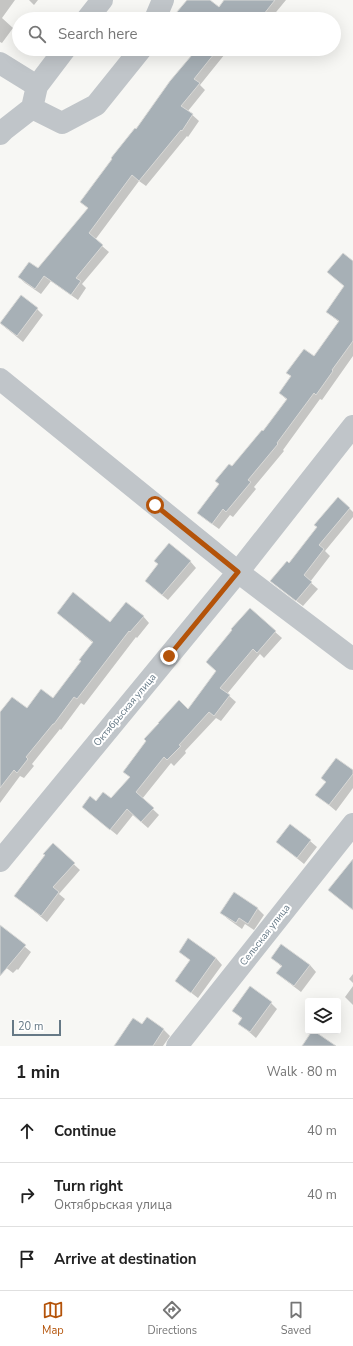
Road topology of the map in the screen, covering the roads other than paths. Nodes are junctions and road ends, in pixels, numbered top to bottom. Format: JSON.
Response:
{"nodes":[{"id":1,"x":102,"y":0,"type":"edge"},
{"id":2,"x":164,"y":0,"type":"edge"},
{"id":3,"x":93,"y":12,"type":"edge"},
{"id":4,"x":158,"y":12,"type":"edge"},
{"id":5,"x":60,"y":56,"type":"edge"},
{"id":6,"x":135,"y":56,"type":"edge"},
{"id":7,"x":0,"y":63,"type":"edge"},
{"id":8,"x":37,"y":86,"type":"junction"},
{"id":9,"x":32,"y":108,"type":"junction"},
{"id":10,"x":0,"y":134,"type":"edge"},
{"id":11,"x":0,"y":379,"type":"edge"},
{"id":12,"x":353,"y":426,"type":"edge"},
{"id":13,"x":238,"y":572,"type":"junction"},
{"id":14,"x":353,"y":659,"type":"edge"},
{"id":15,"x":353,"y":824,"type":"edge"},
{"id":16,"x":0,"y":861,"type":"edge"},
{"id":17,"x":177,"y":1046,"type":"edge"}],
"edges":[{"from":1,"to":3,"type":"street"},
{"from":2,"to":4,"type":"street"},
{"from":5,"to":8,"type":"street"},
{"from":6,"to":9,"type":"street"},
{"from":7,"to":8,"type":"street"},
{"from":8,"to":9,"type":"street"},
{"from":9,"to":10,"type":"street"},
{"from":11,"to":13,"type":"street"},
{"from":12,"to":13,"type":"street","name":"Октябрьская улица"},
{"from":13,"to":14,"type":"street"},
{"from":13,"to":16,"type":"street","name":"Октябрьская улица"},
{"from":15,"to":17,"type":"street","name":"Сельская улица"}]}
